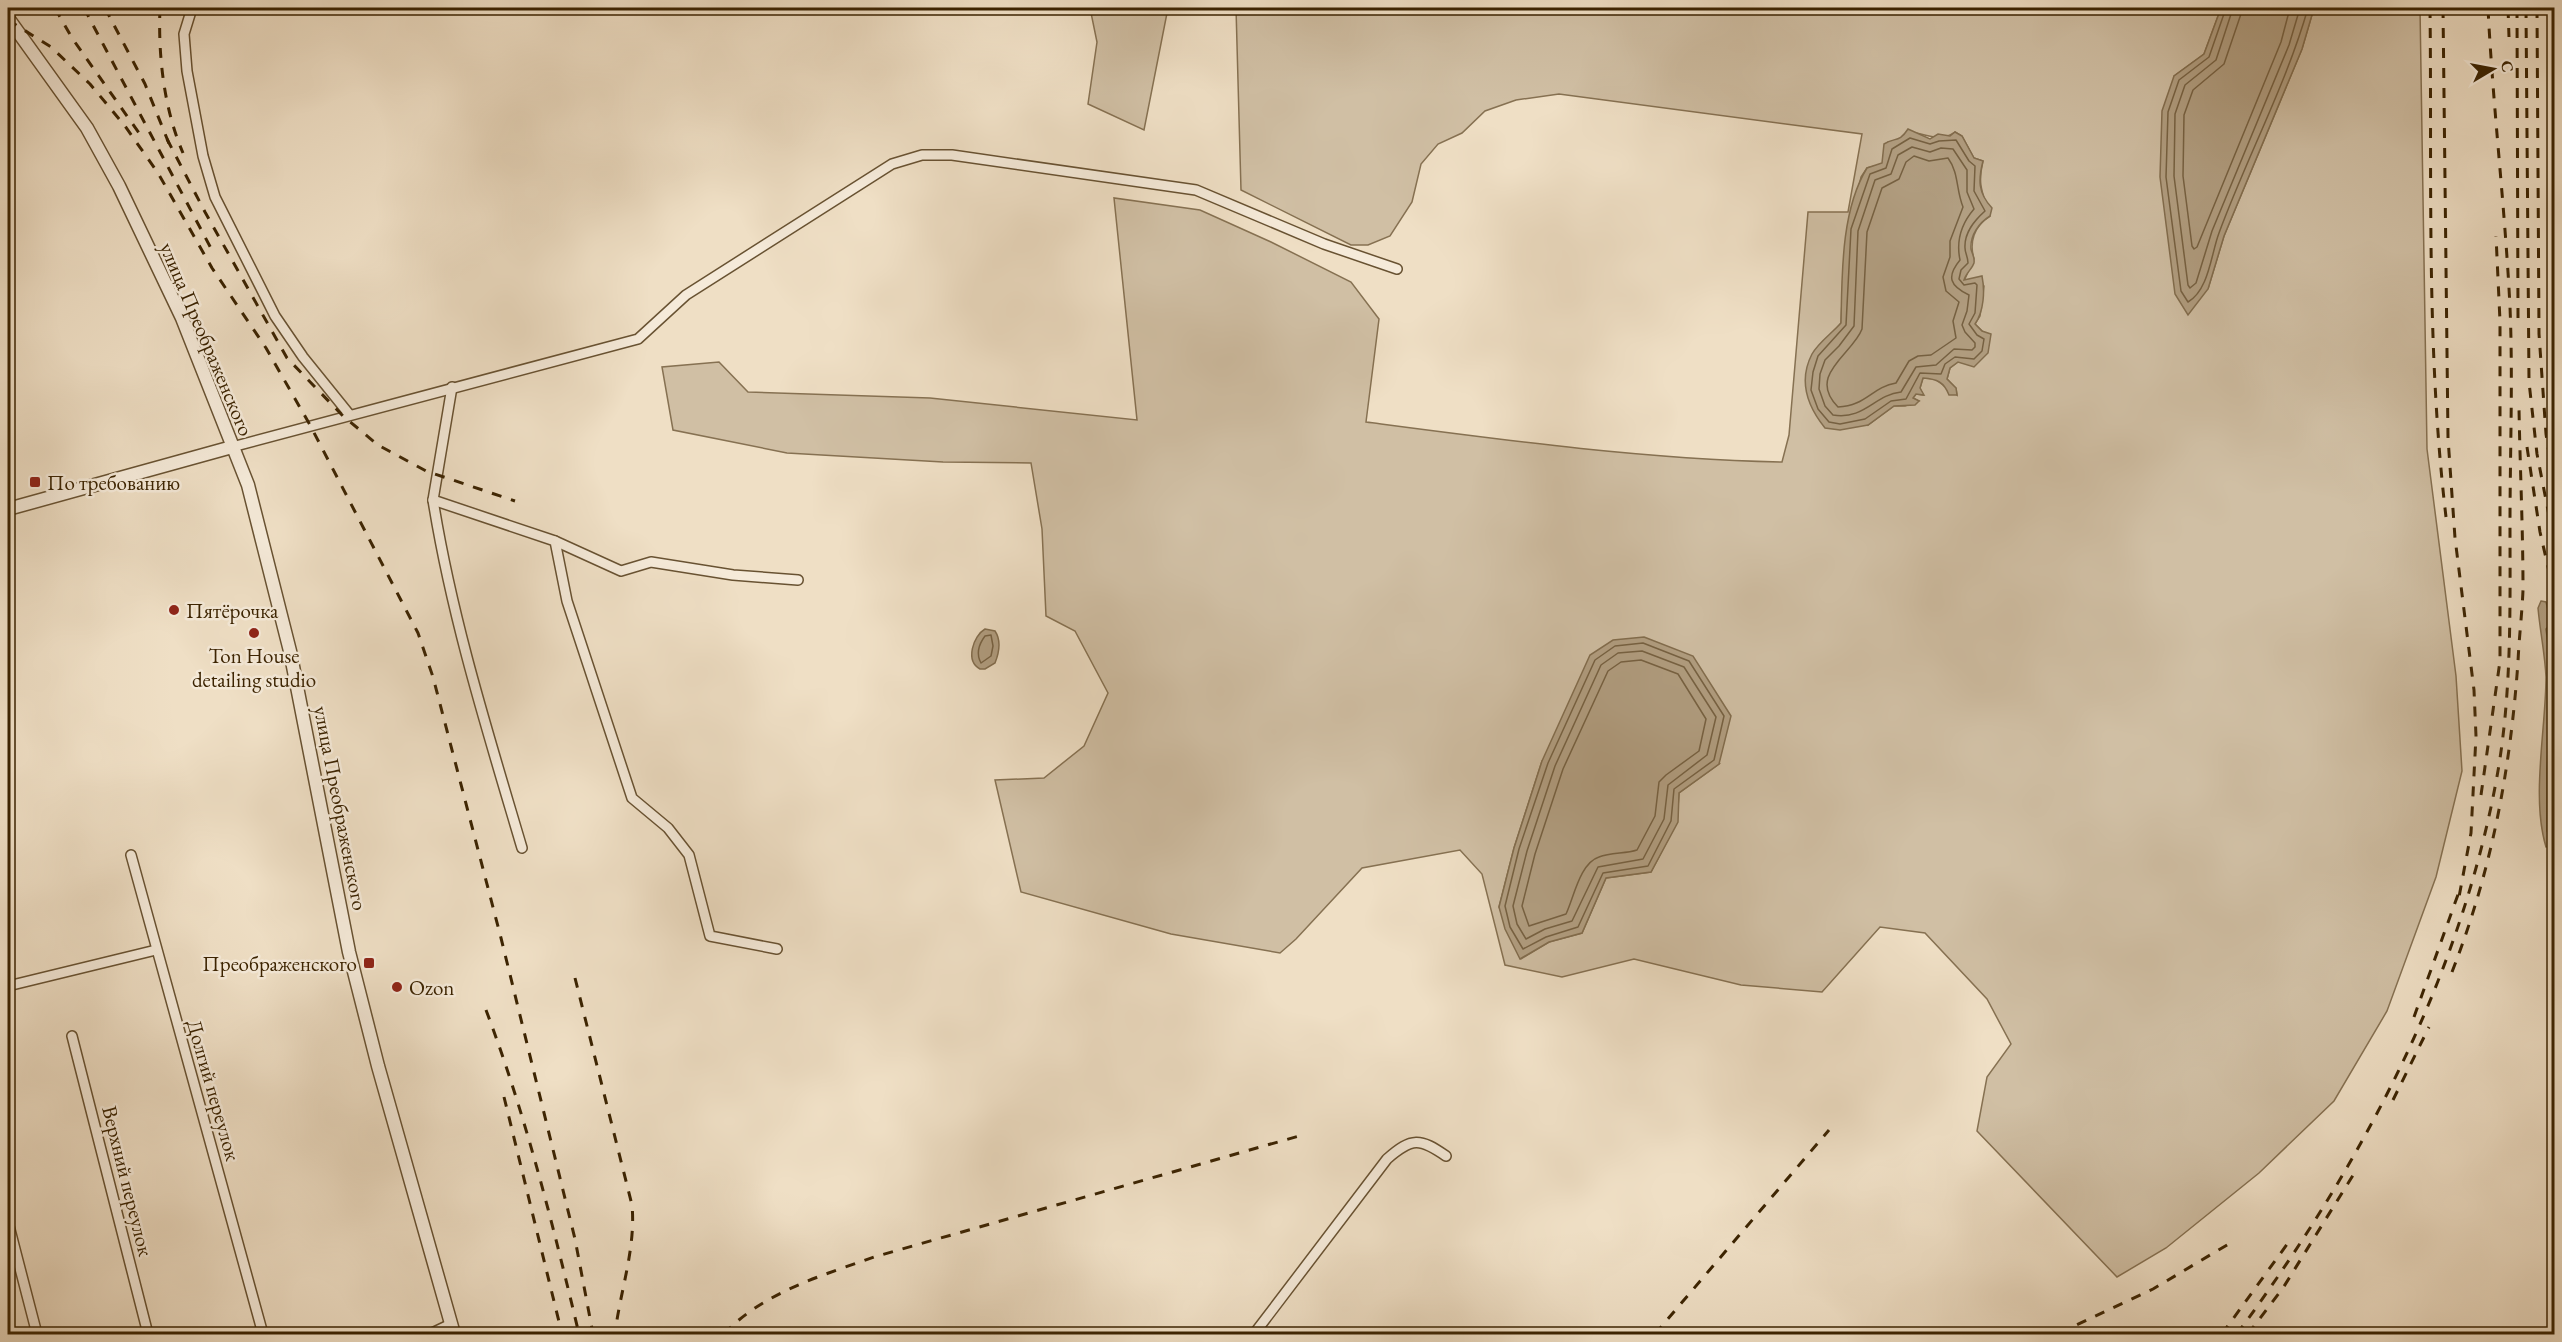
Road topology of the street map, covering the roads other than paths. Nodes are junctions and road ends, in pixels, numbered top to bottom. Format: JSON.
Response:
{"nodes":[{"id":1,"x":192,"y":8,"type":"edge"},
{"id":2,"x":8,"y":18,"type":"edge"},
{"id":3,"x":1397,"y":268,"type":"dead end"},
{"id":4,"x":452,"y":387,"type":"junction"},
{"id":5,"x":349,"y":414,"type":"junction"},
{"id":6,"x":232,"y":447,"type":"junction"},
{"id":7,"x":433,"y":500,"type":"junction"},
{"id":8,"x":8,"y":510,"type":"edge"},
{"id":9,"x":555,"y":541,"type":"junction"},
{"id":10,"x":798,"y":580,"type":"dead end"},
{"id":11,"x":522,"y":848,"type":"dead end"},
{"id":12,"x":131,"y":855,"type":"dead end"},
{"id":13,"x":777,"y":949,"type":"dead end"},
{"id":14,"x":156,"y":950,"type":"junction"},
{"id":15,"x":8,"y":986,"type":"edge"},
{"id":16,"x":72,"y":1036,"type":"dead end"},
{"id":17,"x":1446,"y":1156,"type":"dead end"},
{"id":18,"x":8,"y":1222,"type":"edge"},
{"id":19,"x":453,"y":1329,"type":"edge"},
{"id":20,"x":37,"y":1335,"type":"edge"},
{"id":21,"x":148,"y":1335,"type":"edge"},
{"id":22,"x":262,"y":1335,"type":"edge"},
{"id":23,"x":430,"y":1335,"type":"edge"},
{"id":24,"x":1254,"y":1335,"type":"edge"}],
"edges":[{"from":1,"to":5,"type":"street"},
{"from":2,"to":6,"type":"street","name":"улица Преображенского"},
{"from":3,"to":4,"type":"street"},
{"from":4,"to":5,"type":"street"},
{"from":4,"to":7,"type":"street"},
{"from":5,"to":6,"type":"street"},
{"from":6,"to":8,"type":"street"},
{"from":6,"to":19,"type":"street","name":"улица Преображенского"},
{"from":7,"to":9,"type":"street"},
{"from":7,"to":11,"type":"street"},
{"from":9,"to":10,"type":"street"},
{"from":9,"to":13,"type":"street"},
{"from":12,"to":14,"type":"street","name":"Долгий переулок"},
{"from":14,"to":15,"type":"street"},
{"from":14,"to":22,"type":"street","name":"Долгий переулок"},
{"from":16,"to":21,"type":"street","name":"Верхний переулок"},
{"from":17,"to":24,"type":"street"},
{"from":18,"to":20,"type":"street"},
{"from":19,"to":23,"type":"street"}]}
